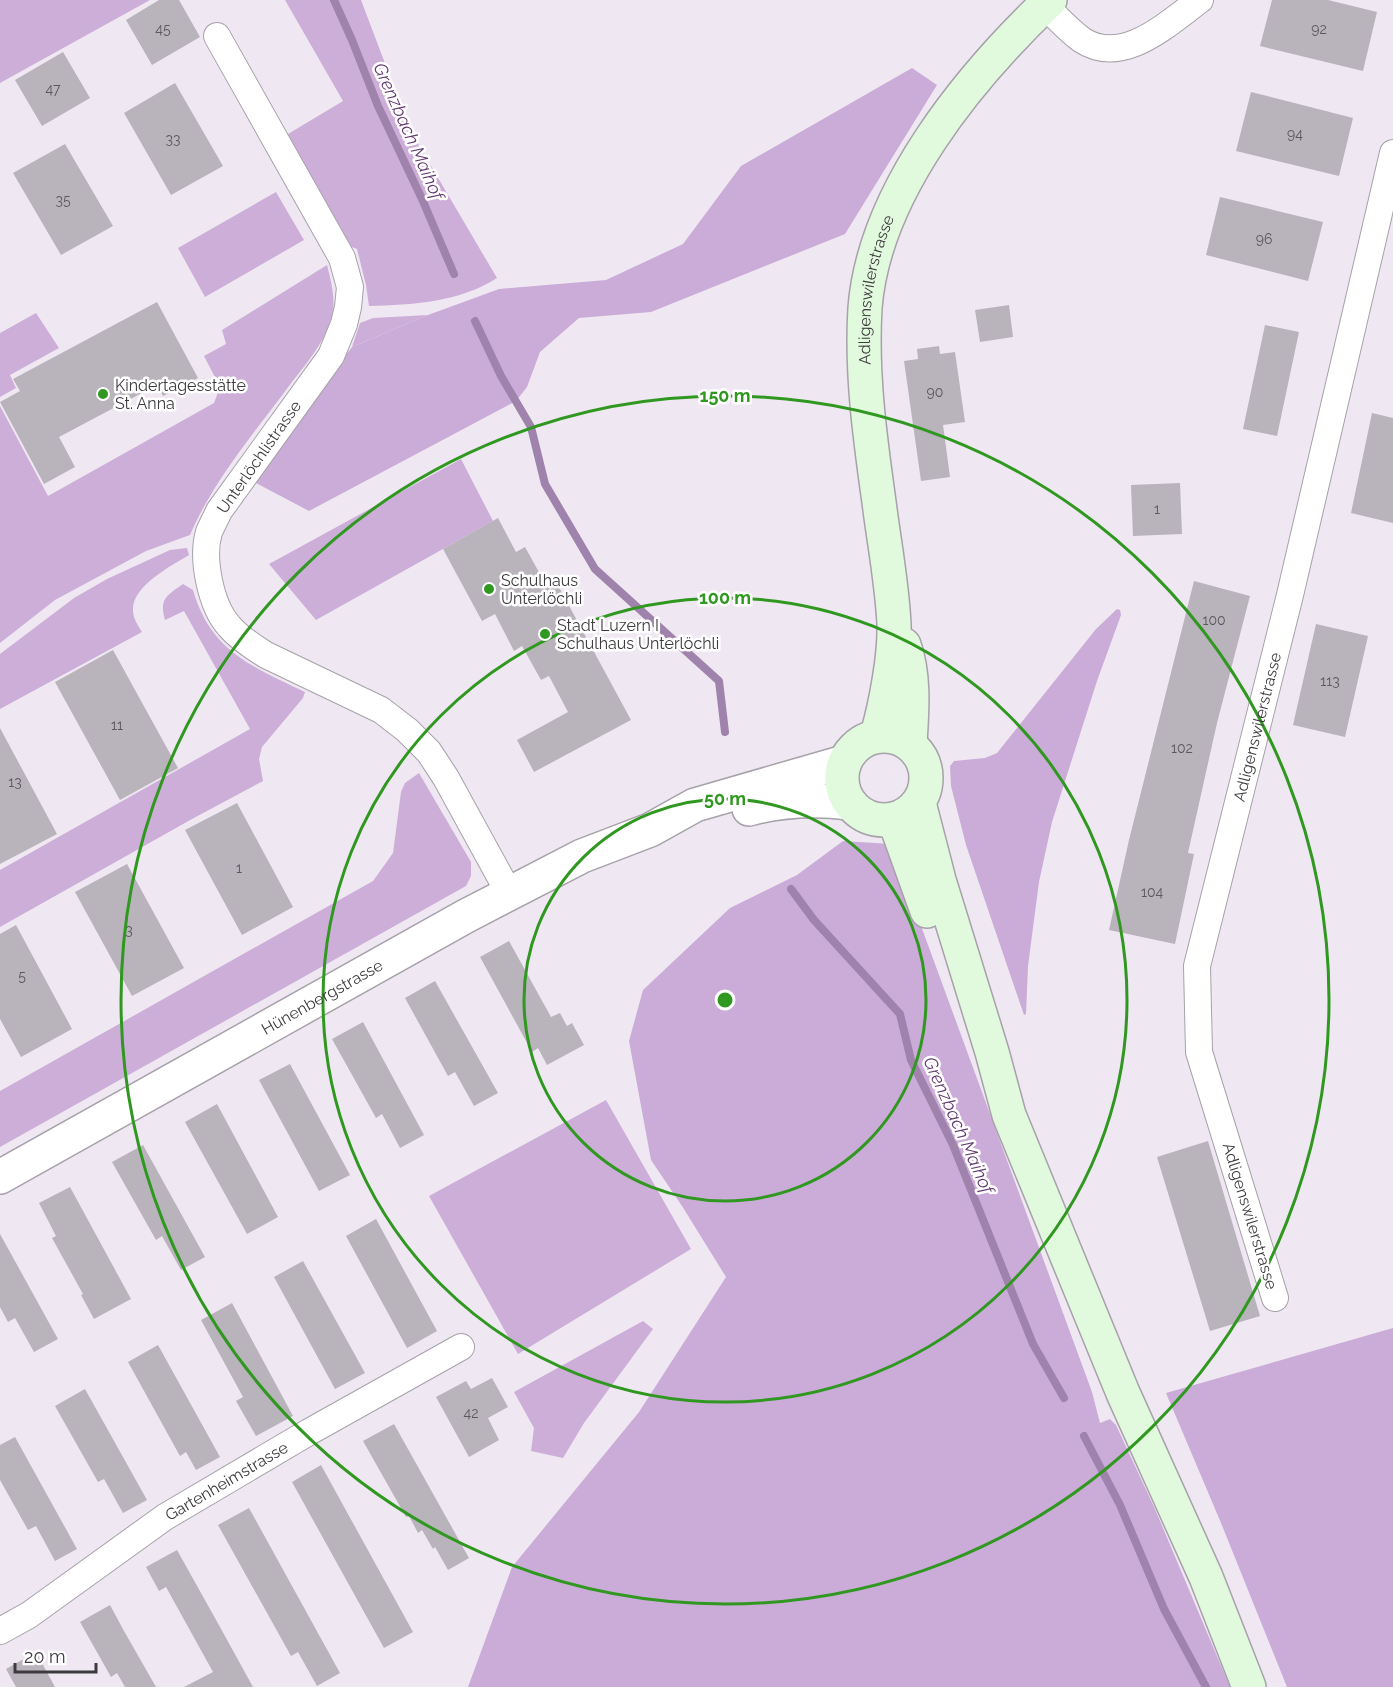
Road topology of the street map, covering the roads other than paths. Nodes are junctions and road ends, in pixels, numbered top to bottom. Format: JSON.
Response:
{"nodes":[{"id":1,"x":1200,"y":0,"type":"edge"},
{"id":2,"x":1047,"y":3,"type":"edge"},
{"id":3,"x":217,"y":36,"type":"dead end"},
{"id":4,"x":1393,"y":153,"type":"edge"},
{"id":5,"x":894,"y":625,"type":"junction"},
{"id":6,"x":877,"y":735,"type":"junction"},
{"id":7,"x":910,"y":743,"type":"junction"},
{"id":8,"x":844,"y":762,"type":"junction"},
{"id":9,"x":850,"y":803,"type":"junction"},
{"id":10,"x":906,"y":811,"type":"junction"},
{"id":11,"x":650,"y":830,"type":"junction"},
{"id":12,"x":509,"y":893,"type":"junction"},
{"id":13,"x":0,"y":1177,"type":"edge"},
{"id":14,"x":1275,"y":1298,"type":"dead end"},
{"id":15,"x":461,"y":1347,"type":"dead end"},
{"id":16,"x":0,"y":1631,"type":"edge"},
{"id":17,"x":1249,"y":1687,"type":"edge"}],
"edges":[{"from":1,"to":2,"type":"street","name":"Adligenswilerstrasse"},
{"from":2,"to":5,"type":"main road","name":"Adligenswilerstrasse"},
{"from":3,"to":12,"type":"street","name":"Unterlöchlistrasse"},
{"from":4,"to":14,"type":"street","name":"Adligenswilerstrasse"},
{"from":5,"to":6,"type":"main road","name":"Adligenswilerstrasse"},
{"from":5,"to":7,"type":"main road","name":"Adligenswilerstrasse"},
{"from":6,"to":7,"type":"main road"},
{"from":6,"to":8,"type":"main road"},
{"from":7,"to":10,"type":"main road"},
{"from":8,"to":9,"type":"main road"},
{"from":8,"to":11,"type":"street","name":"Hünenbergstrasse"},
{"from":9,"to":10,"type":"main road"},
{"from":9,"to":11,"type":"street","name":"Hünenbergstrasse"},
{"from":10,"to":17,"type":"main road"},
{"from":11,"to":12,"type":"street","name":"Hünenbergstrasse"},
{"from":12,"to":13,"type":"street","name":"Hünenbergstrasse"},
{"from":15,"to":16,"type":"street","name":"Gartenheimstrasse"}]}
